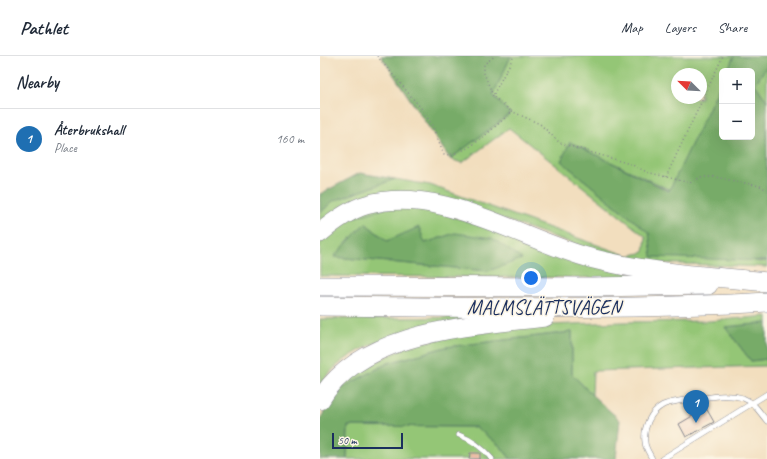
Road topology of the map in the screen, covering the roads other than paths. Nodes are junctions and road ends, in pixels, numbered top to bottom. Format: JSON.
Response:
{"nodes":[{"id":1,"x":320,"y":233,"type":"edge"},
{"id":2,"x":767,"y":283,"type":"edge"},
{"id":3,"x":320,"y":286,"type":"edge"},
{"id":4,"x":767,"y":302,"type":"edge"},
{"id":5,"x":320,"y":306,"type":"edge"},
{"id":6,"x":626,"y":307,"type":"junction"},
{"id":7,"x":767,"y":394,"type":"edge"},
{"id":8,"x":320,"y":400,"type":"edge"},
{"id":9,"x":752,"y":402,"type":"junction"},
{"id":10,"x":767,"y":421,"type":"edge"},
{"id":11,"x":459,"y":435,"type":"dead end"},
{"id":12,"x":492,"y":459,"type":"edge"},
{"id":13,"x":652,"y":459,"type":"edge"},
{"id":14,"x":662,"y":459,"type":"edge"}],
"edges":[{"from":1,"to":2,"type":"highway"},
{"from":2,"to":3,"type":"highway","name":"MALMSLÄTTSVÄGEN"},
{"from":4,"to":6,"type":"highway","name":"MALMSLÄTTSVÄGEN"},
{"from":5,"to":6,"type":"highway","name":"MALMSLÄTTSVÄGEN"},
{"from":6,"to":8,"type":"highway"},
{"from":7,"to":9,"type":"lane"},
{"from":9,"to":10,"type":"lane"},
{"from":9,"to":13,"type":"lane"},
{"from":9,"to":14,"type":"lane"},
{"from":11,"to":12,"type":"lane"}]}
